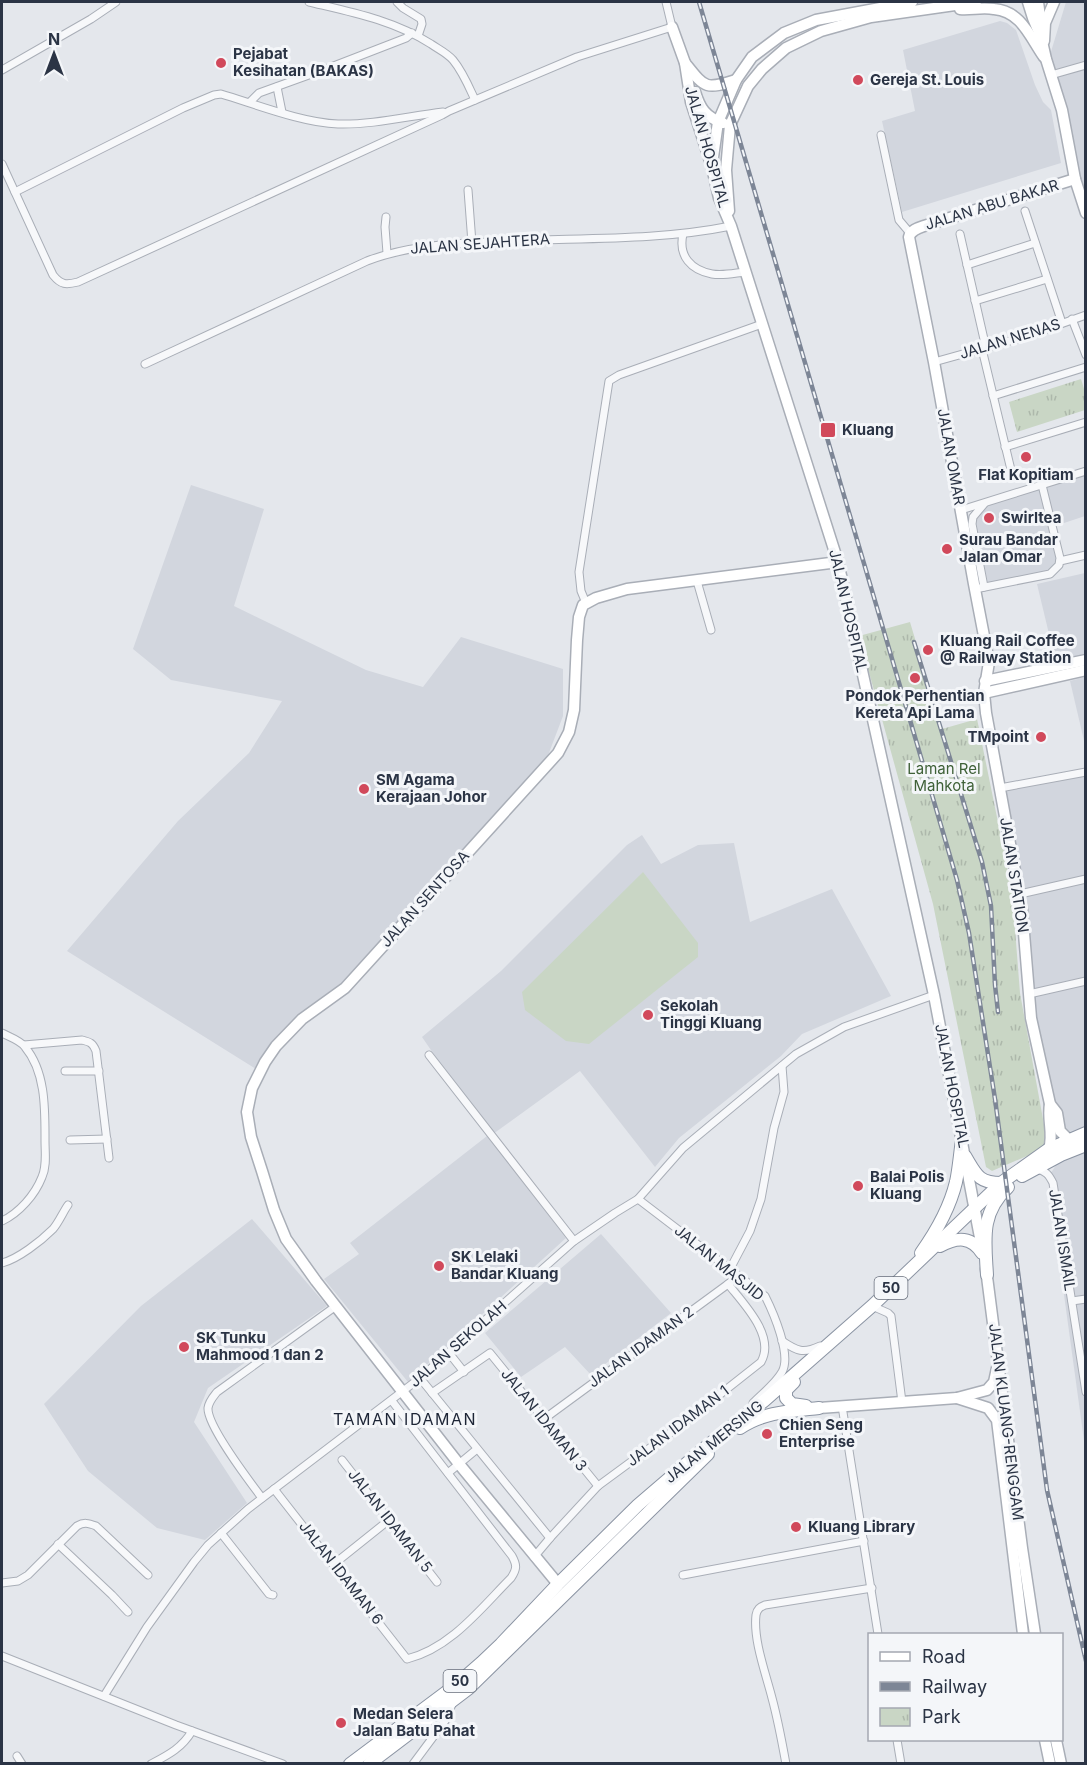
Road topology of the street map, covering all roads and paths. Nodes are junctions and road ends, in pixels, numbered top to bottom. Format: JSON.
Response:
{"nodes":[{"id":1,"x":116,"y":2,"type":"edge"},
{"id":2,"x":309,"y":2,"type":"edge"},
{"id":3,"x":396,"y":2,"type":"edge"},
{"id":4,"x":912,"y":2,"type":"edge"},
{"id":5,"x":976,"y":2,"type":"edge"},
{"id":6,"x":1028,"y":2,"type":"edge"},
{"id":7,"x":1038,"y":2,"type":"edge"},
{"id":8,"x":1054,"y":2,"type":"edge"},
{"id":9,"x":664,"y":3,"type":"edge"},
{"id":10,"x":943,"y":7,"type":"junction"},
{"id":11,"x":672,"y":27,"type":"junction"},
{"id":12,"x":415,"y":35,"type":"junction"},
{"id":13,"x":1042,"y":42,"type":"junction"},
{"id":14,"x":1046,"y":59,"type":"junction"},
{"id":15,"x":685,"y":63,"type":"junction"},
{"id":16,"x":1086,"y":65,"type":"edge"},
{"id":17,"x":2,"y":70,"type":"edge"},
{"id":18,"x":1051,"y":75,"type":"junction"},
{"id":19,"x":736,"y":80,"type":"junction"},
{"id":20,"x":277,"y":87,"type":"junction"},
{"id":21,"x":475,"y":100,"type":"junction"},
{"id":22,"x":250,"y":102,"type":"junction"},
{"id":23,"x":449,"y":111,"type":"junction"},
{"id":24,"x":282,"y":112,"type":"junction"},
{"id":25,"x":718,"y":122,"type":"junction"},
{"id":26,"x":730,"y":125,"type":"junction"},
{"id":27,"x":881,"y":135,"type":"dead end"},
{"id":28,"x":2,"y":164,"type":"edge"},
{"id":29,"x":712,"y":167,"type":"junction"},
{"id":30,"x":1076,"y":179,"type":"junction"},
{"id":31,"x":468,"y":190,"type":"dead end"},
{"id":32,"x":15,"y":192,"type":"junction"},
{"id":33,"x":1085,"y":207,"type":"edge"},
{"id":34,"x":1025,"y":211,"type":"dead end"},
{"id":35,"x":386,"y":217,"type":"dead end"},
{"id":36,"x":731,"y":226,"type":"junction"},
{"id":37,"x":910,"y":233,"type":"junction"},
{"id":38,"x":683,"y":234,"type":"junction"},
{"id":39,"x":960,"y":234,"type":"dead end"},
{"id":40,"x":472,"y":243,"type":"junction"},
{"id":41,"x":1035,"y":243,"type":"junction"},
{"id":42,"x":387,"y":253,"type":"junction"},
{"id":43,"x":967,"y":265,"type":"junction"},
{"id":44,"x":745,"y":272,"type":"junction"},
{"id":45,"x":1047,"y":279,"type":"junction"},
{"id":46,"x":975,"y":301,"type":"junction"},
{"id":47,"x":1086,"y":315,"type":"edge"},
{"id":48,"x":1072,"y":319,"type":"junction"},
{"id":49,"x":1062,"y":323,"type":"junction"},
{"id":50,"x":762,"y":324,"type":"junction"},
{"id":51,"x":984,"y":348,"type":"junction"},
{"id":52,"x":1086,"y":355,"type":"edge"},
{"id":53,"x":934,"y":362,"type":"junction"},
{"id":54,"x":145,"y":364,"type":"dead end"},
{"id":55,"x":1086,"y":367,"type":"edge"},
{"id":56,"x":993,"y":396,"type":"junction"},
{"id":57,"x":1086,"y":422,"type":"edge"},
{"id":58,"x":1005,"y":447,"type":"junction"},
{"id":59,"x":1086,"y":471,"type":"edge"},
{"id":60,"x":1011,"y":474,"type":"dead end"},
{"id":61,"x":1042,"y":485,"type":"junction"},
{"id":62,"x":984,"y":504,"type":"junction"},
{"id":63,"x":960,"y":510,"type":"junction"},
{"id":64,"x":1086,"y":555,"type":"edge"},
{"id":65,"x":1060,"y":561,"type":"junction"},
{"id":66,"x":838,"y":562,"type":"junction"},
{"id":67,"x":697,"y":581,"type":"junction"},
{"id":68,"x":980,"y":588,"type":"junction"},
{"id":69,"x":586,"y":603,"type":"junction"},
{"id":70,"x":711,"y":630,"type":"dead end"},
{"id":71,"x":1086,"y":660,"type":"edge"},
{"id":72,"x":1086,"y":670,"type":"edge"},
{"id":73,"x":985,"y":681,"type":"junction"},
{"id":74,"x":984,"y":693,"type":"junction"},
{"id":75,"x":1086,"y":772,"type":"edge"},
{"id":76,"x":1000,"y":788,"type":"junction"},
{"id":77,"x":1086,"y":879,"type":"edge"},
{"id":78,"x":1020,"y":894,"type":"junction"},
{"id":79,"x":1086,"y":981,"type":"edge"},
{"id":80,"x":1029,"y":994,"type":"junction"},
{"id":81,"x":934,"y":995,"type":"junction"},
{"id":82,"x":2,"y":1034,"type":"edge"},
{"id":83,"x":24,"y":1045,"type":"junction"},
{"id":84,"x":429,"y":1055,"type":"dead end"},
{"id":85,"x":782,"y":1066,"type":"junction"},
{"id":86,"x":65,"y":1071,"type":"dead end"},
{"id":87,"x":99,"y":1071,"type":"junction"},
{"id":88,"x":1050,"y":1104,"type":"junction"},
{"id":89,"x":1086,"y":1133,"type":"edge"},
{"id":90,"x":107,"y":1139,"type":"junction"},
{"id":91,"x":70,"y":1140,"type":"dead end"},
{"id":92,"x":962,"y":1140,"type":"junction"},
{"id":93,"x":1069,"y":1140,"type":"junction"},
{"id":94,"x":1086,"y":1145,"type":"edge"},
{"id":95,"x":1049,"y":1149,"type":"junction"},
{"id":96,"x":965,"y":1156,"type":"junction"},
{"id":97,"x":109,"y":1158,"type":"dead end"},
{"id":98,"x":1035,"y":1168,"type":"junction"},
{"id":99,"x":1003,"y":1187,"type":"junction"},
{"id":100,"x":638,"y":1199,"type":"junction"},
{"id":101,"x":68,"y":1205,"type":"dead end"},
{"id":102,"x":975,"y":1209,"type":"junction"},
{"id":103,"x":2,"y":1221,"type":"edge"},
{"id":104,"x":574,"y":1241,"type":"junction"},
{"id":105,"x":933,"y":1249,"type":"junction"},
{"id":106,"x":982,"y":1253,"type":"junction"},
{"id":107,"x":2,"y":1263,"type":"edge"},
{"id":108,"x":730,"y":1269,"type":"junction"},
{"id":109,"x":909,"y":1272,"type":"junction"},
{"id":110,"x":987,"y":1275,"type":"junction"},
{"id":111,"x":739,"y":1276,"type":"junction"},
{"id":112,"x":728,"y":1284,"type":"junction"},
{"id":113,"x":1086,"y":1299,"type":"edge"},
{"id":114,"x":1072,"y":1301,"type":"junction"},
{"id":115,"x":336,"y":1306,"type":"junction"},
{"id":116,"x":872,"y":1306,"type":"junction"},
{"id":117,"x":834,"y":1339,"type":"junction"},
{"id":118,"x":782,"y":1341,"type":"junction"},
{"id":119,"x":449,"y":1353,"type":"junction"},
{"id":120,"x":999,"y":1359,"type":"junction"},
{"id":121,"x":464,"y":1372,"type":"junction"},
{"id":122,"x":420,"y":1378,"type":"junction"},
{"id":123,"x":404,"y":1392,"type":"junction"},
{"id":124,"x":1086,"y":1392,"type":"edge"},
{"id":125,"x":432,"y":1393,"type":"junction"},
{"id":126,"x":957,"y":1398,"type":"junction"},
{"id":127,"x":392,"y":1401,"type":"junction"},
{"id":128,"x":902,"y":1402,"type":"junction"},
{"id":129,"x":842,"y":1406,"type":"junction"},
{"id":130,"x":819,"y":1408,"type":"junction"},
{"id":131,"x":544,"y":1419,"type":"junction"},
{"id":132,"x":731,"y":1426,"type":"junction"},
{"id":133,"x":477,"y":1449,"type":"junction"},
{"id":134,"x":342,"y":1460,"type":"dead end"},
{"id":135,"x":459,"y":1464,"type":"junction"},
{"id":136,"x":448,"y":1473,"type":"junction"},
{"id":137,"x":598,"y":1486,"type":"junction"},
{"id":138,"x":274,"y":1488,"type":"junction"},
{"id":139,"x":262,"y":1498,"type":"junction"},
{"id":140,"x":389,"y":1520,"type":"junction"},
{"id":141,"x":221,"y":1533,"type":"junction"},
{"id":142,"x":550,"y":1538,"type":"junction"},
{"id":143,"x":864,"y":1541,"type":"junction"},
{"id":144,"x":58,"y":1544,"type":"junction"},
{"id":145,"x":534,"y":1557,"type":"junction"},
{"id":146,"x":334,"y":1564,"type":"junction"},
{"id":147,"x":579,"y":1565,"type":"junction"},
{"id":148,"x":148,"y":1575,"type":"dead end"},
{"id":149,"x":683,"y":1575,"type":"dead end"},
{"id":150,"x":438,"y":1582,"type":"dead end"},
{"id":151,"x":2,"y":1583,"type":"edge"},
{"id":152,"x":558,"y":1584,"type":"junction"},
{"id":153,"x":872,"y":1588,"type":"junction"},
{"id":154,"x":273,"y":1595,"type":"dead end"},
{"id":155,"x":128,"y":1612,"type":"dead end"},
{"id":156,"x":878,"y":1633,"type":"edge"},
{"id":157,"x":1023,"y":1633,"type":"edge"},
{"id":158,"x":1035,"y":1633,"type":"edge"},
{"id":159,"x":2,"y":1656,"type":"edge"},
{"id":160,"x":104,"y":1696,"type":"junction"},
{"id":161,"x":454,"y":1700,"type":"junction"},
{"id":162,"x":192,"y":1731,"type":"junction"},
{"id":163,"x":897,"y":1741,"type":"edge"},
{"id":164,"x":1045,"y":1741,"type":"edge"},
{"id":165,"x":1056,"y":1741,"type":"edge"},
{"id":166,"x":17,"y":1756,"type":"dead end"},
{"id":167,"x":22,"y":1764,"type":"edge"},
{"id":168,"x":151,"y":1764,"type":"edge"},
{"id":169,"x":283,"y":1764,"type":"edge"},
{"id":170,"x":350,"y":1764,"type":"edge"},
{"id":171,"x":369,"y":1764,"type":"edge"},
{"id":172,"x":413,"y":1764,"type":"edge"},
{"id":173,"x":786,"y":1764,"type":"edge"},
{"id":174,"x":901,"y":1764,"type":"edge"},
{"id":175,"x":1050,"y":1764,"type":"edge"},
{"id":176,"x":1061,"y":1764,"type":"edge"}],
"edges":[{"from":1,"to":17,"type":"street"},
{"from":2,"to":12,"type":"street"},
{"from":3,"to":12,"type":"street"},
{"from":4,"to":19,"type":"street"},
{"from":5,"to":10,"type":"street"},
{"from":6,"to":13,"type":"street"},
{"from":7,"to":13,"type":"street"},
{"from":8,"to":13,"type":"street"},
{"from":9,"to":11,"type":"street"},
{"from":10,"to":14,"type":"street"},
{"from":10,"to":26,"type":"street"},
{"from":11,"to":15,"type":"street","name":"JALAN HOSPITAL"},
{"from":11,"to":21,"type":"street"},
{"from":12,"to":20,"type":"street"},
{"from":12,"to":21,"type":"street"},
{"from":13,"to":14,"type":"street"},
{"from":14,"to":18,"type":"street"},
{"from":15,"to":19,"type":"street"},
{"from":15,"to":25,"type":"street"},
{"from":15,"to":29,"type":"street","name":"JALAN HOSPITAL"},
{"from":16,"to":18,"type":"street"},
{"from":18,"to":30,"type":"street"},
{"from":19,"to":25,"type":"street"},
{"from":20,"to":22,"type":"street"},
{"from":20,"to":24,"type":"street"},
{"from":21,"to":23,"type":"street"},
{"from":22,"to":24,"type":"street"},
{"from":22,"to":32,"type":"street"},
{"from":23,"to":24,"type":"street"},
{"from":23,"to":32,"type":"street"},
{"from":25,"to":26,"type":"street"},
{"from":25,"to":29,"type":"street"},
{"from":26,"to":36,"type":"street"},
{"from":27,"to":37,"type":"street"},
{"from":28,"to":32,"type":"street"},
{"from":29,"to":36,"type":"street","name":"JALAN HOSPITAL"},
{"from":30,"to":33,"type":"street"},
{"from":30,"to":37,"type":"street","name":"JALAN ABU BAKAR"},
{"from":31,"to":40,"type":"street"},
{"from":34,"to":41,"type":"street"},
{"from":35,"to":42,"type":"street"},
{"from":36,"to":38,"type":"street","name":"JALAN SEJAHTERA"},
{"from":36,"to":44,"type":"street","name":"JALAN HOSPITAL"},
{"from":37,"to":53,"type":"street","name":"JALAN OMAR"},
{"from":38,"to":40,"type":"street","name":"JALAN SEJAHTERA"},
{"from":38,"to":44,"type":"street"},
{"from":39,"to":43,"type":"street"},
{"from":40,"to":42,"type":"street","name":"JALAN SEJAHTERA"},
{"from":41,"to":43,"type":"street"},
{"from":41,"to":45,"type":"street"},
{"from":42,"to":54,"type":"street","name":"JALAN SEJAHTERA"},
{"from":43,"to":46,"type":"street"},
{"from":44,"to":50,"type":"street","name":"JALAN HOSPITAL"},
{"from":45,"to":46,"type":"street"},
{"from":45,"to":49,"type":"street"},
{"from":46,"to":51,"type":"street"},
{"from":47,"to":48,"type":"street","name":"JALAN NENAS"},
{"from":48,"to":49,"type":"street","name":"JALAN NENAS"},
{"from":48,"to":52,"type":"street"},
{"from":49,"to":51,"type":"street","name":"JALAN NENAS"},
{"from":50,"to":66,"type":"street","name":"JALAN HOSPITAL"},
{"from":50,"to":69,"type":"street"},
{"from":51,"to":53,"type":"street","name":"JALAN NENAS"},
{"from":51,"to":56,"type":"street"},
{"from":53,"to":63,"type":"street","name":"JALAN OMAR"},
{"from":55,"to":56,"type":"street"},
{"from":56,"to":58,"type":"street"},
{"from":57,"to":58,"type":"street"},
{"from":58,"to":60,"type":"street"},
{"from":59,"to":61,"type":"street"},
{"from":61,"to":62,"type":"street"},
{"from":61,"to":65,"type":"street"},
{"from":62,"to":63,"type":"street"},
{"from":62,"to":68,"type":"street"},
{"from":63,"to":68,"type":"street","name":"JALAN OMAR"},
{"from":64,"to":65,"type":"street"},
{"from":65,"to":68,"type":"street"},
{"from":66,"to":67,"type":"street"},
{"from":66,"to":81,"type":"street","name":"JALAN HOSPITAL"},
{"from":67,"to":69,"type":"street"},
{"from":67,"to":70,"type":"street"},
{"from":68,"to":73,"type":"street","name":"JALAN OMAR"},
{"from":69,"to":115,"type":"street","name":"JALAN SENTOSA"},
{"from":71,"to":73,"type":"street"},
{"from":72,"to":74,"type":"street"},
{"from":73,"to":74,"type":"street","name":"JALAN STATION"},
{"from":74,"to":76,"type":"street","name":"JALAN STATION"},
{"from":75,"to":76,"type":"street"},
{"from":76,"to":78,"type":"street","name":"JALAN STATION"},
{"from":77,"to":78,"type":"street"},
{"from":78,"to":80,"type":"street","name":"JALAN STATION"},
{"from":79,"to":80,"type":"street"},
{"from":80,"to":88,"type":"street","name":"JALAN STATION"},
{"from":81,"to":85,"type":"street","name":"JALAN SEKOLAH"},
{"from":81,"to":92,"type":"street","name":"JALAN HOSPITAL"},
{"from":82,"to":83,"type":"street"},
{"from":83,"to":87,"type":"street"},
{"from":83,"to":103,"type":"street"},
{"from":84,"to":104,"type":"street"},
{"from":85,"to":100,"type":"street","name":"JALAN SEKOLAH"},
{"from":85,"to":108,"type":"street"},
{"from":86,"to":87,"type":"street"},
{"from":87,"to":90,"type":"street"},
{"from":88,"to":93,"type":"street","name":"JALAN STATION"},
{"from":88,"to":95,"type":"street","name":"JALAN STATION"},
{"from":89,"to":93,"type":"highway","name":"JALAN MERSING","number":"50"},
{"from":90,"to":91,"type":"street"},
{"from":90,"to":97,"type":"street"},
{"from":92,"to":96,"type":"street","name":"JALAN HOSPITAL"},
{"from":92,"to":109,"type":"highway"},
{"from":93,"to":95,"type":"highway","name":"JALAN MERSING","number":"50"},
{"from":94,"to":98,"type":"highway","name":"JALAN MERSING","number":"50"},
{"from":95,"to":99,"type":"highway","name":"JALAN MERSING","number":"50"},
{"from":96,"to":99,"type":"highway"},
{"from":96,"to":102,"type":"street","name":"JALAN HOSPITAL"},
{"from":98,"to":99,"type":"highway","name":"JALAN MERSING","number":"50"},
{"from":98,"to":114,"type":"street","name":"JALAN ISMAIL"},
{"from":99,"to":102,"type":"highway","name":"JALAN MERSING","number":"50"},
{"from":99,"to":110,"type":"highway"},
{"from":100,"to":104,"type":"street","name":"JALAN SEKOLAH"},
{"from":100,"to":108,"type":"street","name":"JALAN MASJID"},
{"from":101,"to":107,"type":"street"},
{"from":102,"to":105,"type":"highway","name":"JALAN MERSING","number":"50"},
{"from":102,"to":106,"type":"street","name":"JALAN KLUANG-RENGGAM"},
{"from":104,"to":119,"type":"street","name":"JALAN SEKOLAH"},
{"from":105,"to":106,"type":"highway"},
{"from":105,"to":109,"type":"highway","name":"JALAN MERSING","number":"50"},
{"from":106,"to":110,"type":"street","name":"JALAN KLUANG-RENGGAM"},
{"from":108,"to":111,"type":"street","name":"JALAN MASJID"},
{"from":109,"to":116,"type":"highway","name":"JALAN MERSING","number":"50"},
{"from":110,"to":120,"type":"street","name":"JALAN KLUANG-RENGGAM"},
{"from":111,"to":112,"type":"street","name":"JALAN IDAMAN 2"},
{"from":111,"to":118,"type":"street","name":"JALAN MASJID"},
{"from":112,"to":131,"type":"street","name":"JALAN IDAMAN 2"},
{"from":112,"to":137,"type":"street","name":"JALAN IDAMAN 1"},
{"from":113,"to":114,"type":"street"},
{"from":114,"to":124,"type":"street","name":"JALAN ISMAIL"},
{"from":115,"to":123,"type":"street","name":"JALAN SENTOSA"},
{"from":115,"to":139,"type":"street"},
{"from":116,"to":117,"type":"highway","name":"JALAN MERSING","number":"50"},
{"from":116,"to":128,"type":"street"},
{"from":117,"to":118,"type":"street"},
{"from":117,"to":130,"type":"highway"},
{"from":117,"to":132,"type":"highway","name":"JALAN MERSING","number":"50"},
{"from":118,"to":132,"type":"street","name":"JALAN MASJID"},
{"from":119,"to":121,"type":"street"},
{"from":119,"to":122,"type":"street","name":"JALAN SEKOLAH"},
{"from":120,"to":126,"type":"street"},
{"from":120,"to":158,"type":"street","name":"JALAN KLUANG-RENGGAM"},
{"from":121,"to":125,"type":"street"},
{"from":121,"to":131,"type":"street","name":"JALAN IDAMAN 3"},
{"from":122,"to":123,"type":"street","name":"JALAN SEKOLAH"},
{"from":122,"to":125,"type":"street"},
{"from":123,"to":127,"type":"street","name":"JALAN SEKOLAH"},
{"from":123,"to":135,"type":"street","name":"JALAN SENTOSA"},
{"from":125,"to":133,"type":"street"},
{"from":126,"to":128,"type":"street"},
{"from":126,"to":157,"type":"street","name":"JALAN KLUANG-RENGGAM"},
{"from":127,"to":136,"type":"street"},
{"from":127,"to":138,"type":"street","name":"JALAN SEKOLAH"},
{"from":128,"to":129,"type":"street"},
{"from":129,"to":130,"type":"street"},
{"from":129,"to":143,"type":"street"},
{"from":130,"to":161,"type":"highway"},
{"from":131,"to":137,"type":"street","name":"JALAN IDAMAN 3"},
{"from":132,"to":147,"type":"highway","name":"JALAN MERSING","number":"50"},
{"from":133,"to":135,"type":"street"},
{"from":133,"to":142,"type":"street"},
{"from":134,"to":140,"type":"street","name":"JALAN IDAMAN 5"},
{"from":135,"to":136,"type":"street"},
{"from":135,"to":145,"type":"street","name":"JALAN SENTOSA"},
{"from":136,"to":146,"type":"street","name":"JALAN IDAMAN 6"},
{"from":137,"to":142,"type":"street","name":"JALAN IDAMAN 1"},
{"from":138,"to":139,"type":"street","name":"JALAN SEKOLAH"},
{"from":138,"to":146,"type":"street","name":"JALAN IDAMAN 6"},
{"from":139,"to":141,"type":"street","name":"JALAN SEKOLAH"},
{"from":140,"to":146,"type":"street"},
{"from":140,"to":150,"type":"street","name":"JALAN IDAMAN 5"},
{"from":141,"to":154,"type":"street"},
{"from":141,"to":160,"type":"street","name":"JALAN SEKOLAH"},
{"from":142,"to":145,"type":"street","name":"JALAN IDAMAN 1"},
{"from":143,"to":149,"type":"street"},
{"from":143,"to":153,"type":"street"},
{"from":144,"to":148,"type":"street"},
{"from":144,"to":151,"type":"street"},
{"from":144,"to":155,"type":"street"},
{"from":145,"to":147,"type":"street"},
{"from":145,"to":152,"type":"street","name":"JALAN SENTOSA"},
{"from":147,"to":152,"type":"highway","name":"JALAN MERSING","number":"50"},
{"from":152,"to":170,"type":"highway","name":"JALAN MERSING","number":"50"},
{"from":153,"to":156,"type":"street"},
{"from":153,"to":173,"type":"street"},
{"from":159,"to":160,"type":"street"},
{"from":160,"to":162,"type":"street"},
{"from":161,"to":171,"type":"highway"},
{"from":161,"to":172,"type":"street"},
{"from":162,"to":168,"type":"street"},
{"from":162,"to":169,"type":"street"},
{"from":163,"to":174,"type":"street"},
{"from":164,"to":175,"type":"street"},
{"from":165,"to":176,"type":"street"},
{"from":166,"to":167,"type":"street"}]}
